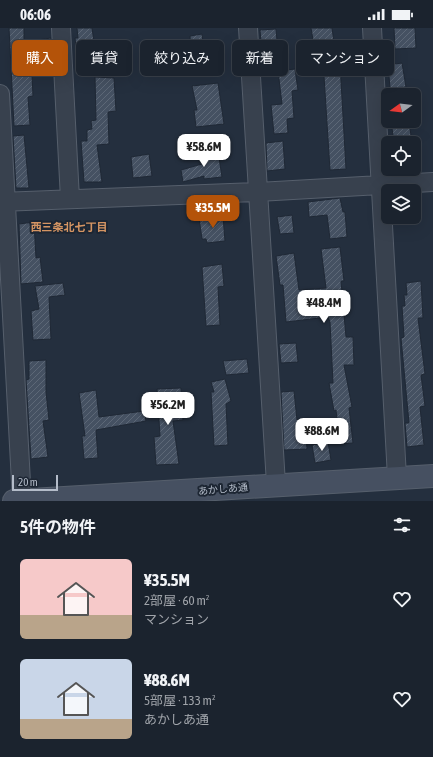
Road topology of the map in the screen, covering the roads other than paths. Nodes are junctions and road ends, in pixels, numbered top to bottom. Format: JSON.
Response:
{"nodes":[{"id":1,"x":61,"y":28,"type":"edge"},
{"id":2,"x":248,"y":28,"type":"edge"},
{"id":3,"x":372,"y":28,"type":"edge"},
{"id":4,"x":0,"y":94,"type":"edge"},
{"id":5,"x":433,"y":182,"type":"edge"},
{"id":6,"x":380,"y":184,"type":"junction"},
{"id":7,"x":258,"y":192,"type":"junction"},
{"id":8,"x":70,"y":199,"type":"junction"},
{"id":9,"x":2,"y":201,"type":"edge"},
{"id":10,"x":433,"y":476,"type":"edge"},
{"id":11,"x":397,"y":477,"type":"junction"},
{"id":12,"x":276,"y":484,"type":"junction"},
{"id":13,"x":220,"y":495,"type":"edge"},
{"id":14,"x":14,"y":501,"type":"edge"},
{"id":15,"x":22,"y":501,"type":"edge"}],
"edges":[{"from":1,"to":8,"type":"street"},
{"from":2,"to":7,"type":"street"},
{"from":3,"to":6,"type":"street"},
{"from":4,"to":9,"type":"street"},
{"from":5,"to":6,"type":"street"},
{"from":6,"to":7,"type":"street"},
{"from":6,"to":11,"type":"street"},
{"from":7,"to":8,"type":"street"},
{"from":7,"to":12,"type":"street"},
{"from":8,"to":9,"type":"street"},
{"from":9,"to":15,"type":"street"},
{"from":10,"to":11,"type":"street","name":"あかしあ通"},
{"from":11,"to":12,"type":"street","name":"あかしあ通"},
{"from":12,"to":13,"type":"street","name":"あかしあ通"},
{"from":13,"to":15,"type":"street","name":"あかしあ通"},
{"from":14,"to":15,"type":"street","name":"あかしあ通"}]}
